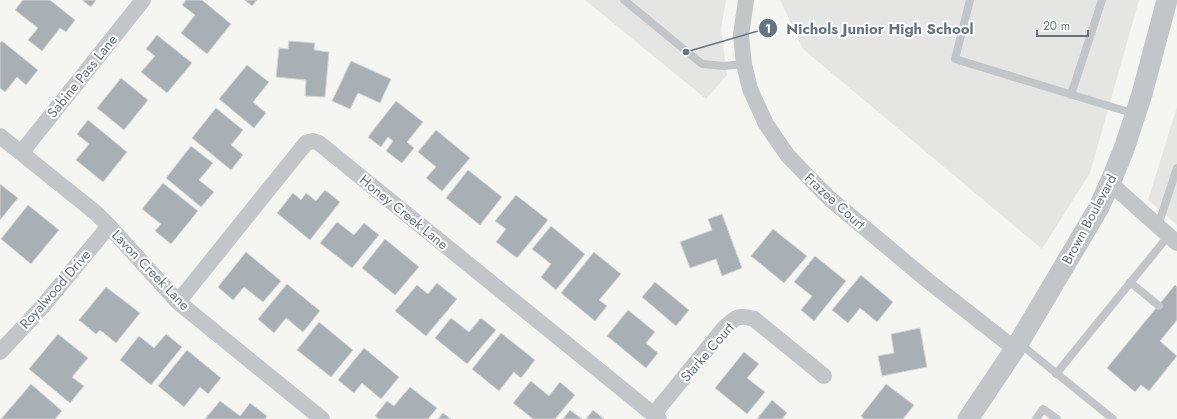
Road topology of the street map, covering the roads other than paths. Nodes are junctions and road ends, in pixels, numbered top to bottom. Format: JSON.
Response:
{"nodes":[{"id":1,"x":143,"y":0,"type":"edge"},
{"id":2,"x":624,"y":0,"type":"edge"},
{"id":3,"x":746,"y":0,"type":"edge"},
{"id":4,"x":970,"y":0,"type":"edge"},
{"id":5,"x":1102,"y":0,"type":"edge"},
{"id":6,"x":1167,"y":0,"type":"edge"},
{"id":7,"x":744,"y":64,"type":"junction"},
{"id":8,"x":1071,"y":94,"type":"junction"},
{"id":9,"x":1136,"y":114,"type":"junction"},
{"id":10,"x":0,"y":136,"type":"edge"},
{"id":11,"x":20,"y":153,"type":"junction"},
{"id":12,"x":1177,"y":168,"type":"edge"},
{"id":13,"x":1110,"y":183,"type":"junction"},
{"id":14,"x":109,"y":226,"type":"junction"},
{"id":15,"x":1168,"y":235,"type":"edge"},
{"id":16,"x":1130,"y":282,"type":"junction"},
{"id":17,"x":178,"y":302,"type":"junction"},
{"id":18,"x":1159,"y":306,"type":"dead end"},
{"id":19,"x":1017,"y":346,"type":"junction"},
{"id":20,"x":0,"y":352,"type":"edge"},
{"id":21,"x":1056,"y":374,"type":"junction"},
{"id":22,"x":824,"y":376,"type":"dead end"},
{"id":23,"x":656,"y":417,"type":"edge"},
{"id":24,"x":322,"y":419,"type":"edge"},
{"id":25,"x":968,"y":419,"type":"edge"},
{"id":26,"x":1036,"y":419,"type":"edge"},
{"id":27,"x":1057,"y":419,"type":"edge"},
{"id":28,"x":1113,"y":419,"type":"edge"}],
"edges":[{"from":1,"to":11,"type":"street","name":"Sabine Pass Lane"},
{"from":2,"to":7,"type":"lane"},
{"from":3,"to":7,"type":"street","name":"Frazee Court"},
{"from":4,"to":8,"type":"lane"},
{"from":5,"to":8,"type":"lane"},
{"from":6,"to":9,"type":"street","name":"Brown Boulevard"},
{"from":7,"to":19,"type":"street","name":"Frazee Court"},
{"from":8,"to":9,"type":"lane"},
{"from":9,"to":13,"type":"street","name":"Brown Boulevard"},
{"from":10,"to":11,"type":"street","name":"Lavon Creek Lane"},
{"from":11,"to":14,"type":"street","name":"Lavon Creek Lane"},
{"from":12,"to":15,"type":"lane"},
{"from":13,"to":15,"type":"street"},
{"from":13,"to":19,"type":"street","name":"Brown Boulevard"},
{"from":14,"to":17,"type":"street","name":"Lavon Creek Lane"},
{"from":14,"to":20,"type":"street","name":"Royalwood Drive"},
{"from":15,"to":16,"type":"lane"},
{"from":16,"to":18,"type":"lane"},
{"from":16,"to":21,"type":"lane"},
{"from":17,"to":23,"type":"street","name":"Honey Creek Lane"},
{"from":17,"to":24,"type":"street","name":"Lavon Creek Lane"},
{"from":19,"to":21,"type":"lane"},
{"from":19,"to":25,"type":"street","name":"Brown Boulevard"},
{"from":21,"to":28,"type":"lane"},
{"from":22,"to":23,"type":"street","name":"Starke Court"},
{"from":26,"to":27,"type":"lane"}]}
